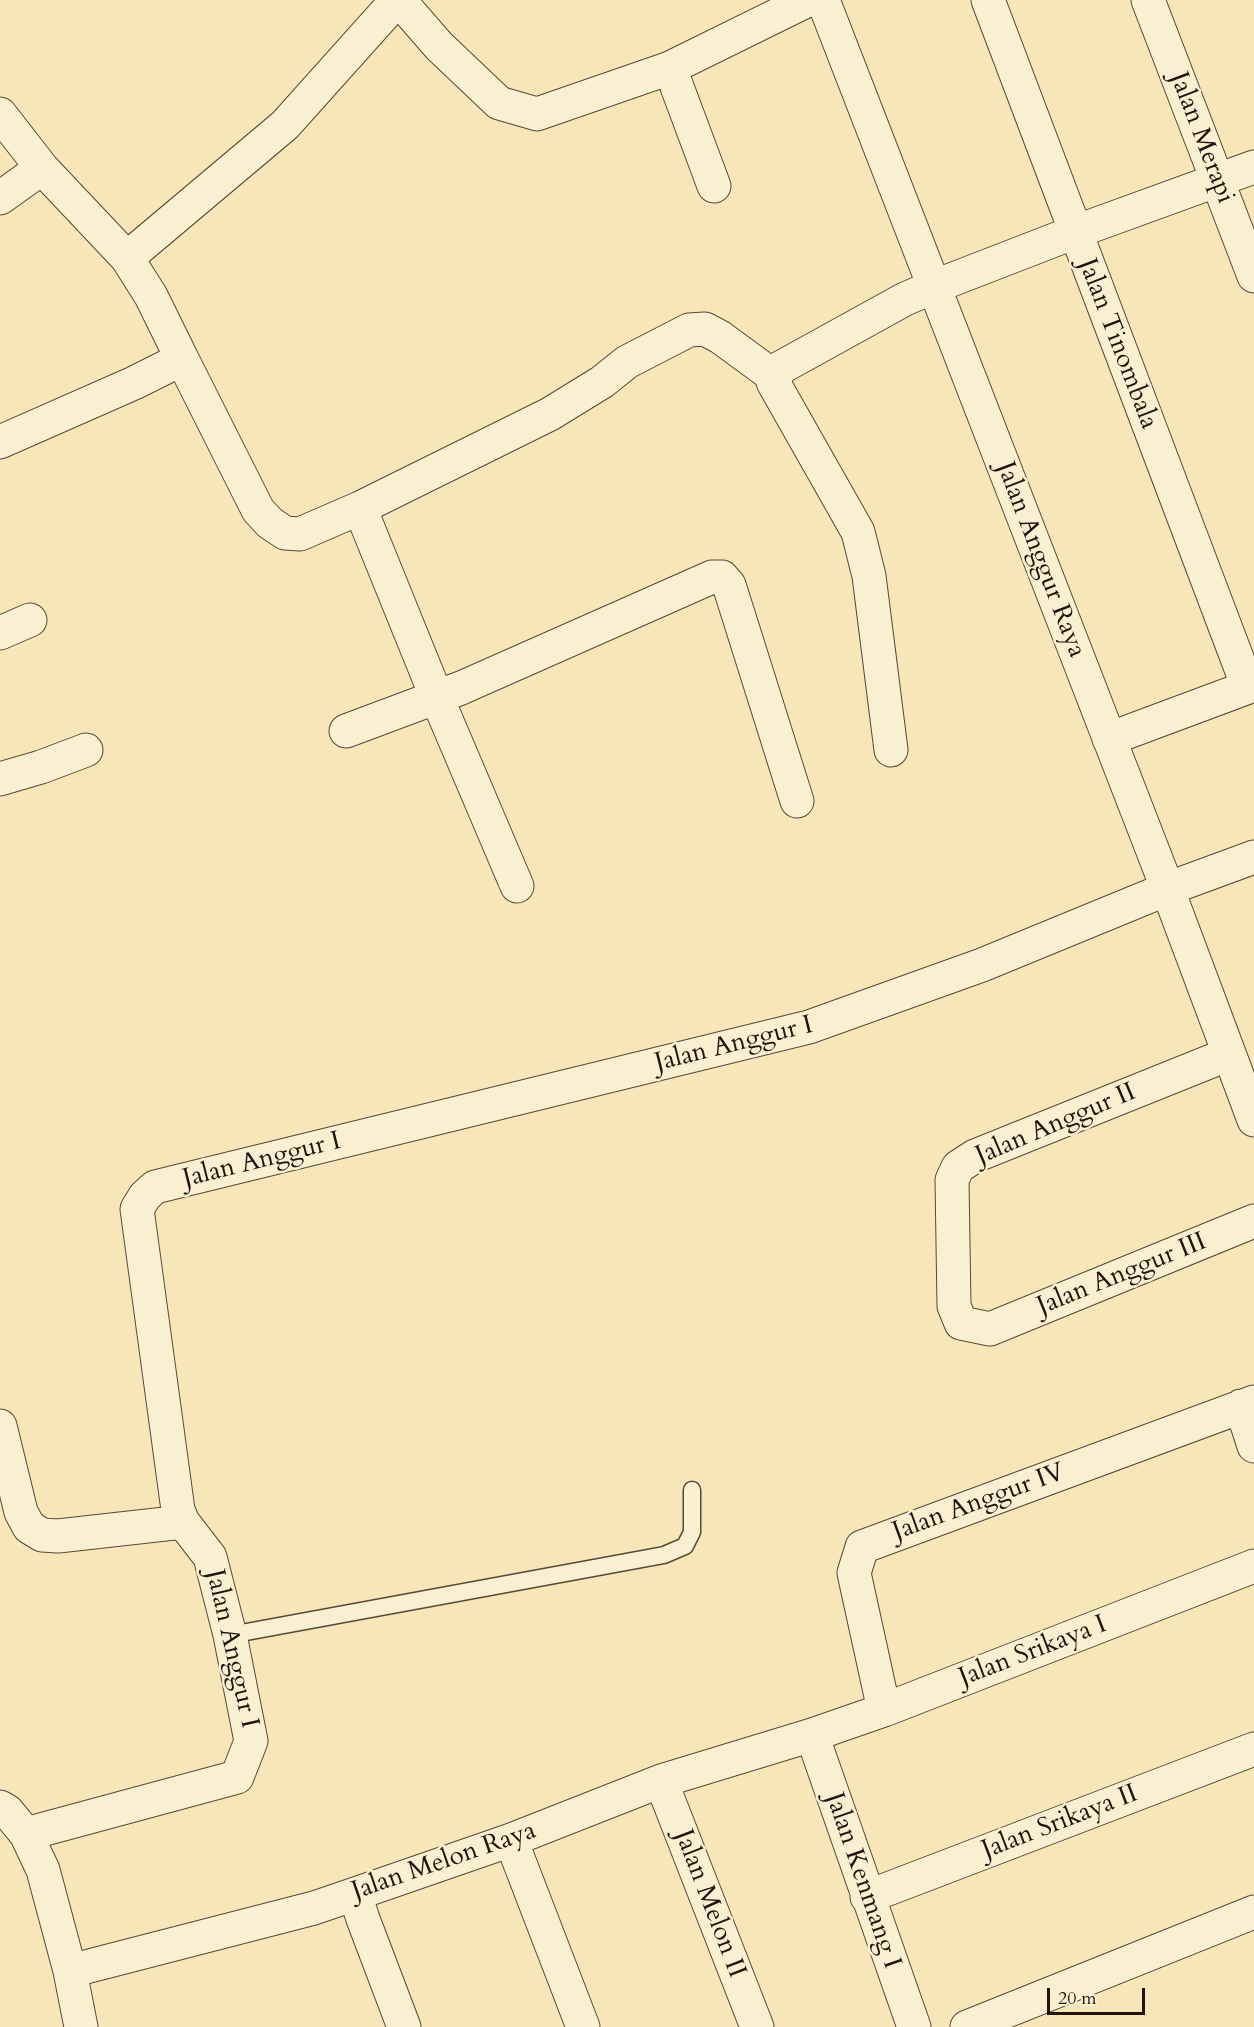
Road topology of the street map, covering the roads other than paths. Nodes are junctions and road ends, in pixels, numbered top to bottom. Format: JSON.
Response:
{"nodes":[{"id":1,"x":398,"y":0,"type":"edge"},
{"id":2,"x":808,"y":0,"type":"edge"},
{"id":3,"x":823,"y":0,"type":"edge"},
{"id":4,"x":988,"y":0,"type":"edge"},
{"id":5,"x":1148,"y":0,"type":"edge"},
{"id":6,"x":670,"y":68,"type":"junction"},
{"id":7,"x":0,"y":114,"type":"edge"},
{"id":8,"x":1254,"y":167,"type":"edge"},
{"id":9,"x":42,"y":168,"type":"junction"},
{"id":10,"x":1217,"y":181,"type":"junction"},
{"id":11,"x":714,"y":186,"type":"dead end"},
{"id":12,"x":0,"y":198,"type":"edge"},
{"id":13,"x":1075,"y":232,"type":"junction"},
{"id":14,"x":127,"y":258,"type":"junction"},
{"id":15,"x":1254,"y":276,"type":"edge"},
{"id":16,"x":933,"y":287,"type":"junction"},
{"id":17,"x":182,"y":358,"type":"junction"},
{"id":18,"x":776,"y":378,"type":"junction"},
{"id":19,"x":0,"y":442,"type":"edge"},
{"id":20,"x":360,"y":508,"type":"junction"},
{"id":21,"x":30,"y":620,"type":"dead end"},
{"id":22,"x":0,"y":633,"type":"edge"},
{"id":23,"x":1251,"y":686,"type":"edge"},
{"id":24,"x":437,"y":698,"type":"junction"},
{"id":25,"x":346,"y":731,"type":"dead end"},
{"id":26,"x":1109,"y":739,"type":"junction"},
{"id":27,"x":86,"y":750,"type":"dead end"},
{"id":28,"x":891,"y":750,"type":"dead end"},
{"id":29,"x":0,"y":778,"type":"edge"},
{"id":30,"x":797,"y":801,"type":"dead end"},
{"id":31,"x":1254,"y":857,"type":"edge"},
{"id":32,"x":517,"y":886,"type":"dead end"},
{"id":33,"x":1167,"y":889,"type":"junction"},
{"id":34,"x":1229,"y":1054,"type":"junction"},
{"id":35,"x":1254,"y":1120,"type":"edge"},
{"id":36,"x":1254,"y":1221,"type":"edge"},
{"id":37,"x":990,"y":1329,"type":"joint"},
{"id":38,"x":1247,"y":1404,"type":"edge"},
{"id":39,"x":0,"y":1426,"type":"edge"},
{"id":40,"x":1254,"y":1446,"type":"edge"},
{"id":41,"x":692,"y":1490,"type":"dead end"},
{"id":42,"x":183,"y":1522,"type":"junction"},
{"id":43,"x":1254,"y":1566,"type":"edge"},
{"id":44,"x":230,"y":1635,"type":"junction"},
{"id":45,"x":884,"y":1710,"type":"junction"},
{"id":46,"x":812,"y":1736,"type":"junction"},
{"id":47,"x":1254,"y":1749,"type":"edge"},
{"id":48,"x":661,"y":1781,"type":"junction"},
{"id":49,"x":0,"y":1807,"type":"edge"},
{"id":50,"x":26,"y":1834,"type":"junction"},
{"id":51,"x":511,"y":1840,"type":"junction"},
{"id":52,"x":355,"y":1894,"type":"junction"},
{"id":53,"x":867,"y":1897,"type":"junction"},
{"id":54,"x":1254,"y":1912,"type":"edge"},
{"id":55,"x":70,"y":1971,"type":"junction"},
{"id":56,"x":81,"y":2027,"type":"edge"},
{"id":57,"x":404,"y":2027,"type":"edge"},
{"id":58,"x":583,"y":2027,"type":"edge"},
{"id":59,"x":758,"y":2027,"type":"edge"},
{"id":60,"x":914,"y":2027,"type":"edge"},
{"id":61,"x":967,"y":2027,"type":"edge"}],
"edges":[{"from":1,"to":6,"type":"street"},
{"from":1,"to":14,"type":"street"},
{"from":2,"to":6,"type":"street"},
{"from":3,"to":16,"type":"street","name":"Jalan Anggur Raya"},
{"from":4,"to":13,"type":"street","name":"Jalan Tinombala"},
{"from":5,"to":10,"type":"street","name":"Jalan Merapi"},
{"from":6,"to":11,"type":"street"},
{"from":7,"to":9,"type":"street"},
{"from":8,"to":10,"type":"street"},
{"from":9,"to":12,"type":"street"},
{"from":9,"to":14,"type":"street"},
{"from":10,"to":13,"type":"street"},
{"from":10,"to":15,"type":"street","name":"Jalan Merapi"},
{"from":13,"to":16,"type":"street"},
{"from":13,"to":23,"type":"street","name":"Jalan Tinombala"},
{"from":14,"to":17,"type":"street"},
{"from":16,"to":18,"type":"street"},
{"from":16,"to":26,"type":"street","name":"Jalan Anggur Raya"},
{"from":17,"to":19,"type":"street"},
{"from":17,"to":20,"type":"street"},
{"from":18,"to":20,"type":"street"},
{"from":18,"to":28,"type":"street"},
{"from":20,"to":24,"type":"street"},
{"from":21,"to":22,"type":"street"},
{"from":23,"to":26,"type":"street"},
{"from":24,"to":25,"type":"street"},
{"from":24,"to":30,"type":"street"},
{"from":24,"to":32,"type":"street"},
{"from":26,"to":33,"type":"street","name":"Jalan Anggur Raya"},
{"from":27,"to":29,"type":"street"},
{"from":31,"to":33,"type":"street","name":"Jalan Anggur I"},
{"from":33,"to":34,"type":"street","name":"Jalan Anggur Raya"},
{"from":33,"to":42,"type":"street","name":"Jalan Anggur I"},
{"from":34,"to":35,"type":"street","name":"Jalan Anggur Raya"},
{"from":34,"to":37,"type":"street","name":"Jalan Anggur II"},
{"from":36,"to":37,"type":"street","name":"Jalan Anggur III"},
{"from":38,"to":40,"type":"street"},
{"from":38,"to":45,"type":"street","name":"Jalan Anggur IV"},
{"from":39,"to":42,"type":"street"},
{"from":41,"to":44,"type":"lane"},
{"from":42,"to":44,"type":"street","name":"Jalan Anggur I"},
{"from":43,"to":45,"type":"street","name":"Jalan Srikaya I"},
{"from":44,"to":50,"type":"street","name":"Jalan Anggur I"},
{"from":45,"to":46,"type":"street","name":"Jalan Srikaya I"},
{"from":46,"to":48,"type":"street","name":"Jalan Melon Raya"},
{"from":46,"to":53,"type":"street","name":"Jalan Kenmang I"},
{"from":47,"to":53,"type":"street","name":"Jalan Srikaya II"},
{"from":48,"to":51,"type":"street","name":"Jalan Melon Raya"},
{"from":48,"to":59,"type":"street","name":"Jalan Melon II"},
{"from":49,"to":50,"type":"street"},
{"from":50,"to":55,"type":"street"},
{"from":51,"to":52,"type":"street","name":"Jalan Melon Raya"},
{"from":51,"to":58,"type":"street"},
{"from":52,"to":55,"type":"street","name":"Jalan Melon Raya"},
{"from":52,"to":57,"type":"street"},
{"from":53,"to":60,"type":"street","name":"Jalan Kenmang I"},
{"from":54,"to":61,"type":"street"},
{"from":55,"to":56,"type":"street"}]}
